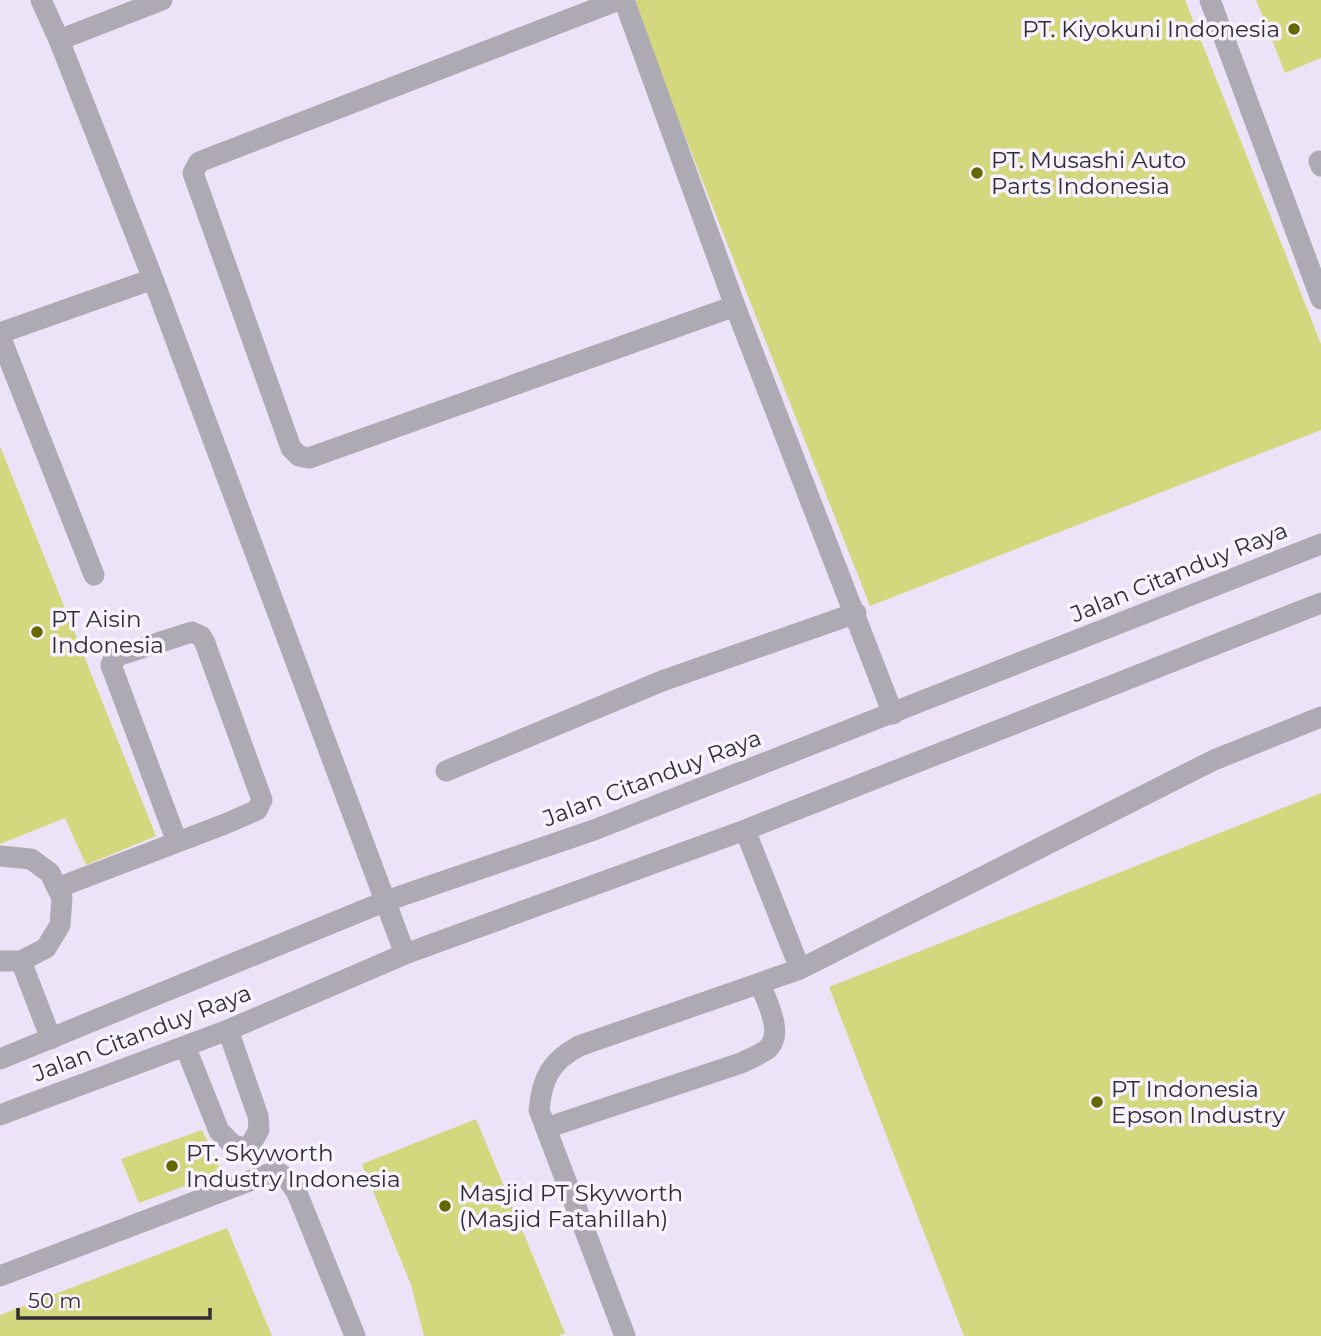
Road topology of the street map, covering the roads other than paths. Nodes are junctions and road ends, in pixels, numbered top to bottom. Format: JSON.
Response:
{"nodes":[{"id":1,"x":41,"y":0,"type":"edge"},
{"id":2,"x":162,"y":0,"type":"edge"},
{"id":3,"x":621,"y":0,"type":"edge"},
{"id":4,"x":1210,"y":0,"type":"edge"},
{"id":5,"x":139,"y":4,"type":"edge"},
{"id":6,"x":59,"y":40,"type":"junction"},
{"id":7,"x":153,"y":279,"type":"junction"},
{"id":8,"x":1321,"y":299,"type":"edge"},
{"id":9,"x":735,"y":306,"type":"junction"},
{"id":10,"x":0,"y":335,"type":"edge"},
{"id":11,"x":1321,"y":544,"type":"edge"},
{"id":12,"x":94,"y":575,"type":"dead end"},
{"id":13,"x":1321,"y":603,"type":"edge"},
{"id":14,"x":856,"y":613,"type":"junction"},
{"id":15,"x":893,"y":714,"type":"junction"},
{"id":16,"x":1321,"y":717,"type":"edge"},
{"id":17,"x":446,"y":771,"type":"dead end"},
{"id":18,"x":745,"y":830,"type":"junction"},
{"id":19,"x":177,"y":842,"type":"junction"},
{"id":20,"x":0,"y":856,"type":"edge"},
{"id":21,"x":57,"y":888,"type":"junction"},
{"id":22,"x":386,"y":901,"type":"junction"},
{"id":23,"x":405,"y":954,"type":"junction"},
{"id":24,"x":11,"y":961,"type":"edge"},
{"id":25,"x":800,"y":969,"type":"junction"},
{"id":26,"x":760,"y":983,"type":"junction"},
{"id":27,"x":228,"y":1030,"type":"junction"},
{"id":28,"x":51,"y":1039,"type":"junction"},
{"id":29,"x":185,"y":1046,"type":"junction"},
{"id":30,"x":0,"y":1059,"type":"edge"},
{"id":31,"x":0,"y":1115,"type":"edge"},
{"id":32,"x":546,"y":1128,"type":"junction"},
{"id":33,"x":248,"y":1149,"type":"junction"},
{"id":34,"x":260,"y":1176,"type":"junction"},
{"id":35,"x":0,"y":1276,"type":"edge"},
{"id":36,"x":355,"y":1336,"type":"edge"},
{"id":37,"x":625,"y":1336,"type":"edge"}],
"edges":[{"from":1,"to":6,"type":"street"},
{"from":2,"to":5,"type":"street"},
{"from":3,"to":9,"type":"street"},
{"from":3,"to":9,"type":"street"},
{"from":4,"to":8,"type":"street"},
{"from":5,"to":6,"type":"street"},
{"from":6,"to":7,"type":"street"},
{"from":7,"to":10,"type":"street"},
{"from":7,"to":22,"type":"street"},
{"from":9,"to":14,"type":"street"},
{"from":10,"to":12,"type":"street"},
{"from":11,"to":15,"type":"street","name":"Jalan Citanduy Raya"},
{"from":13,"to":18,"type":"street","name":"Jalan Citanduy Raya"},
{"from":14,"to":15,"type":"street"},
{"from":14,"to":17,"type":"street"},
{"from":15,"to":22,"type":"street","name":"Jalan Citanduy Raya"},
{"from":16,"to":25,"type":"street"},
{"from":18,"to":23,"type":"street","name":"Jalan Citanduy Raya"},
{"from":18,"to":25,"type":"street"},
{"from":19,"to":19,"type":"street"},
{"from":19,"to":21,"type":"street"},
{"from":20,"to":21,"type":"street"},
{"from":21,"to":24,"type":"street"},
{"from":22,"to":23,"type":"street"},
{"from":22,"to":28,"type":"street","name":"Jalan Citanduy Raya"},
{"from":23,"to":27,"type":"street","name":"Jalan Citanduy Raya"},
{"from":24,"to":28,"type":"street"},
{"from":25,"to":26,"type":"street"},
{"from":26,"to":32,"type":"street"},
{"from":26,"to":32,"type":"street"},
{"from":27,"to":29,"type":"street","name":"Jalan Citanduy Raya"},
{"from":27,"to":33,"type":"street"},
{"from":28,"to":30,"type":"street","name":"Jalan Citanduy Raya"},
{"from":29,"to":31,"type":"street","name":"Jalan Citanduy Raya"},
{"from":29,"to":33,"type":"street"},
{"from":32,"to":37,"type":"street"},
{"from":33,"to":34,"type":"street"},
{"from":34,"to":35,"type":"street"},
{"from":34,"to":36,"type":"street"}]}
